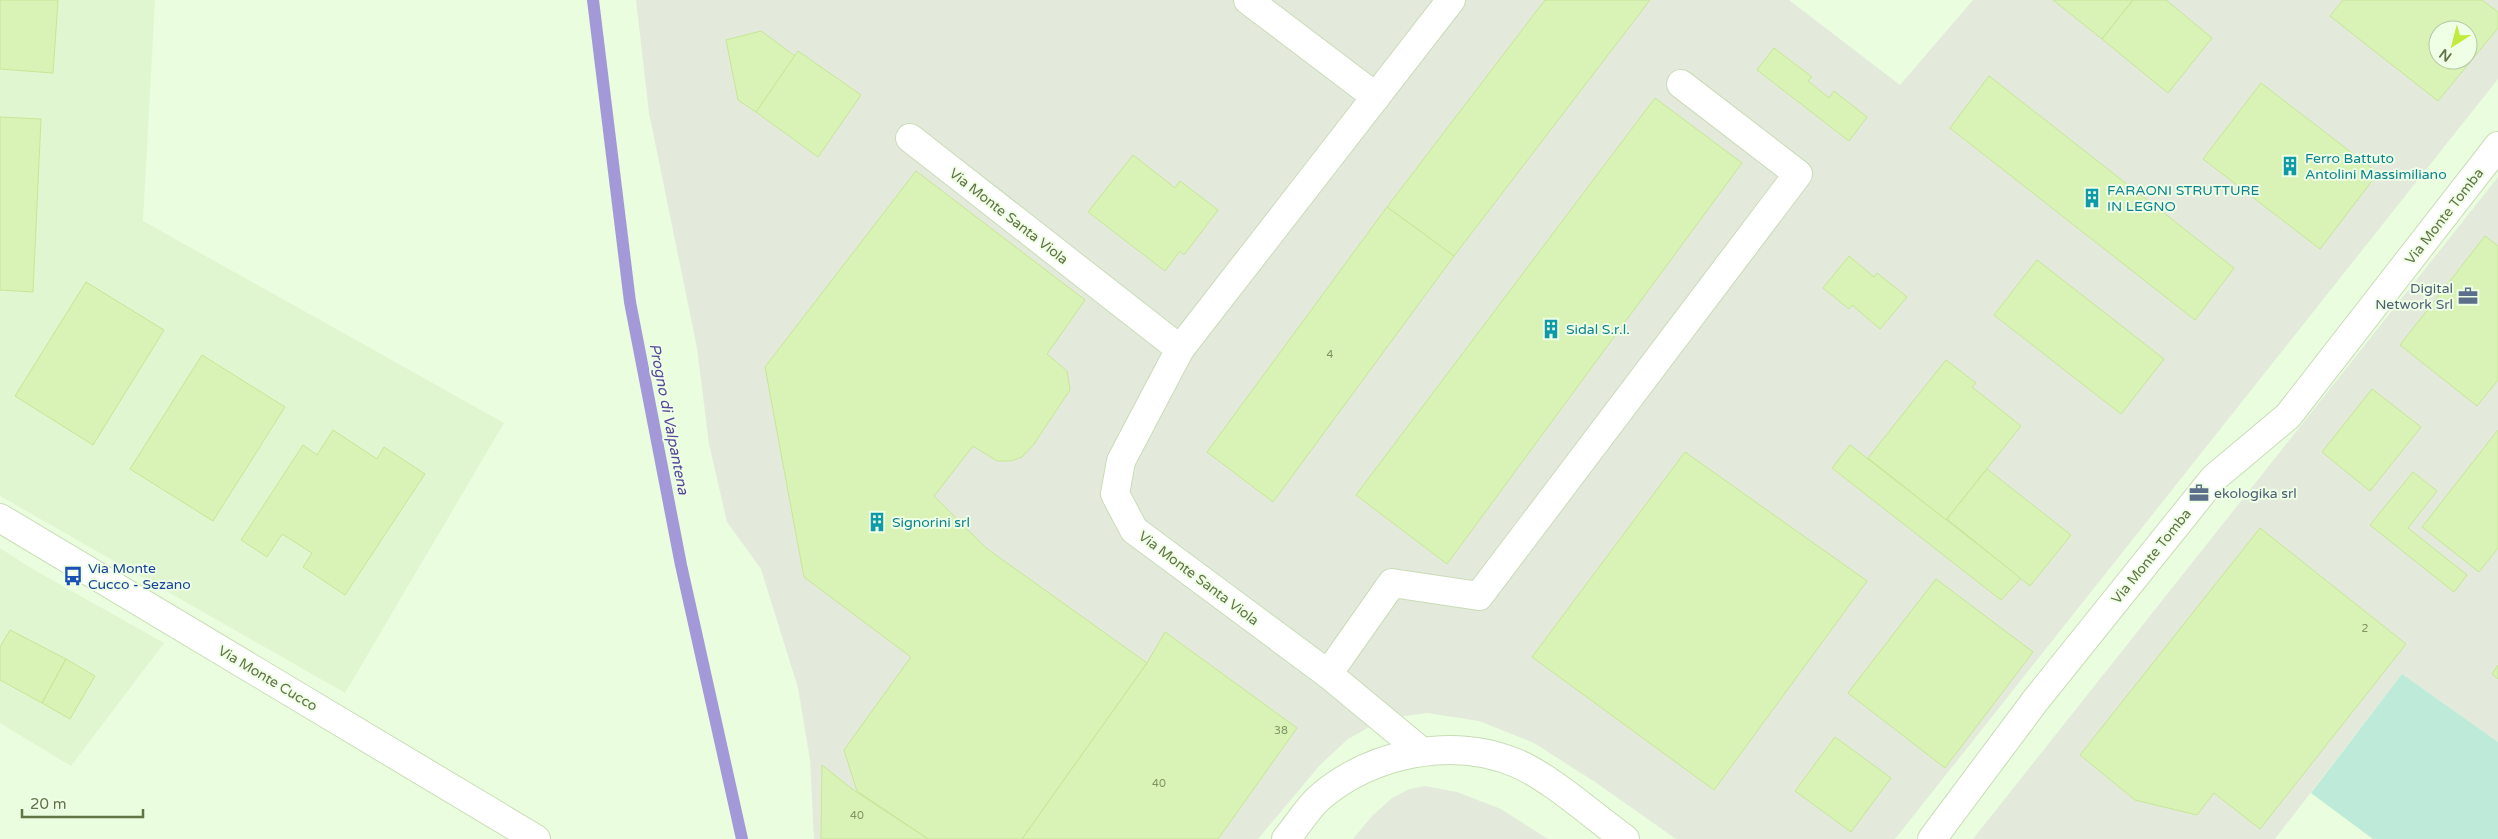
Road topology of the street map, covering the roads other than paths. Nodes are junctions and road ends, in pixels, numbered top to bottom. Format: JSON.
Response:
{"nodes":[{"id":1,"x":1248,"y":0,"type":"edge"},
{"id":2,"x":1451,"y":0,"type":"edge"},
{"id":3,"x":1681,"y":84,"type":"dead end"},
{"id":4,"x":1376,"y":97,"type":"junction"},
{"id":5,"x":910,"y":138,"type":"dead end"},
{"id":6,"x":2498,"y":146,"type":"edge"},
{"id":7,"x":1180,"y":349,"type":"junction"},
{"id":8,"x":0,"y":518,"type":"edge"},
{"id":9,"x":1328,"y":674,"type":"junction"},
{"id":10,"x":1421,"y":751,"type":"junction"},
{"id":11,"x":536,"y":839,"type":"edge"},
{"id":12,"x":1286,"y":839,"type":"edge"},
{"id":13,"x":1624,"y":839,"type":"edge"},
{"id":14,"x":1932,"y":839,"type":"edge"}],
"edges":[{"from":1,"to":4,"type":"street"},
{"from":2,"to":4,"type":"street","name":"Via Monte Santa Viola"},
{"from":3,"to":9,"type":"street"},
{"from":4,"to":7,"type":"street","name":"Via Monte Santa Viola"},
{"from":5,"to":7,"type":"street","name":"Via Monte Santa Viola"},
{"from":6,"to":14,"type":"street","name":"Via Monte Tomba"},
{"from":7,"to":9,"type":"street","name":"Via Monte Santa Viola"},
{"from":8,"to":11,"type":"street","name":"Via Monte Cucco"},
{"from":9,"to":10,"type":"street","name":"Via Monte Santa Viola"},
{"from":10,"to":12,"type":"street"},
{"from":10,"to":13,"type":"street"}]}
